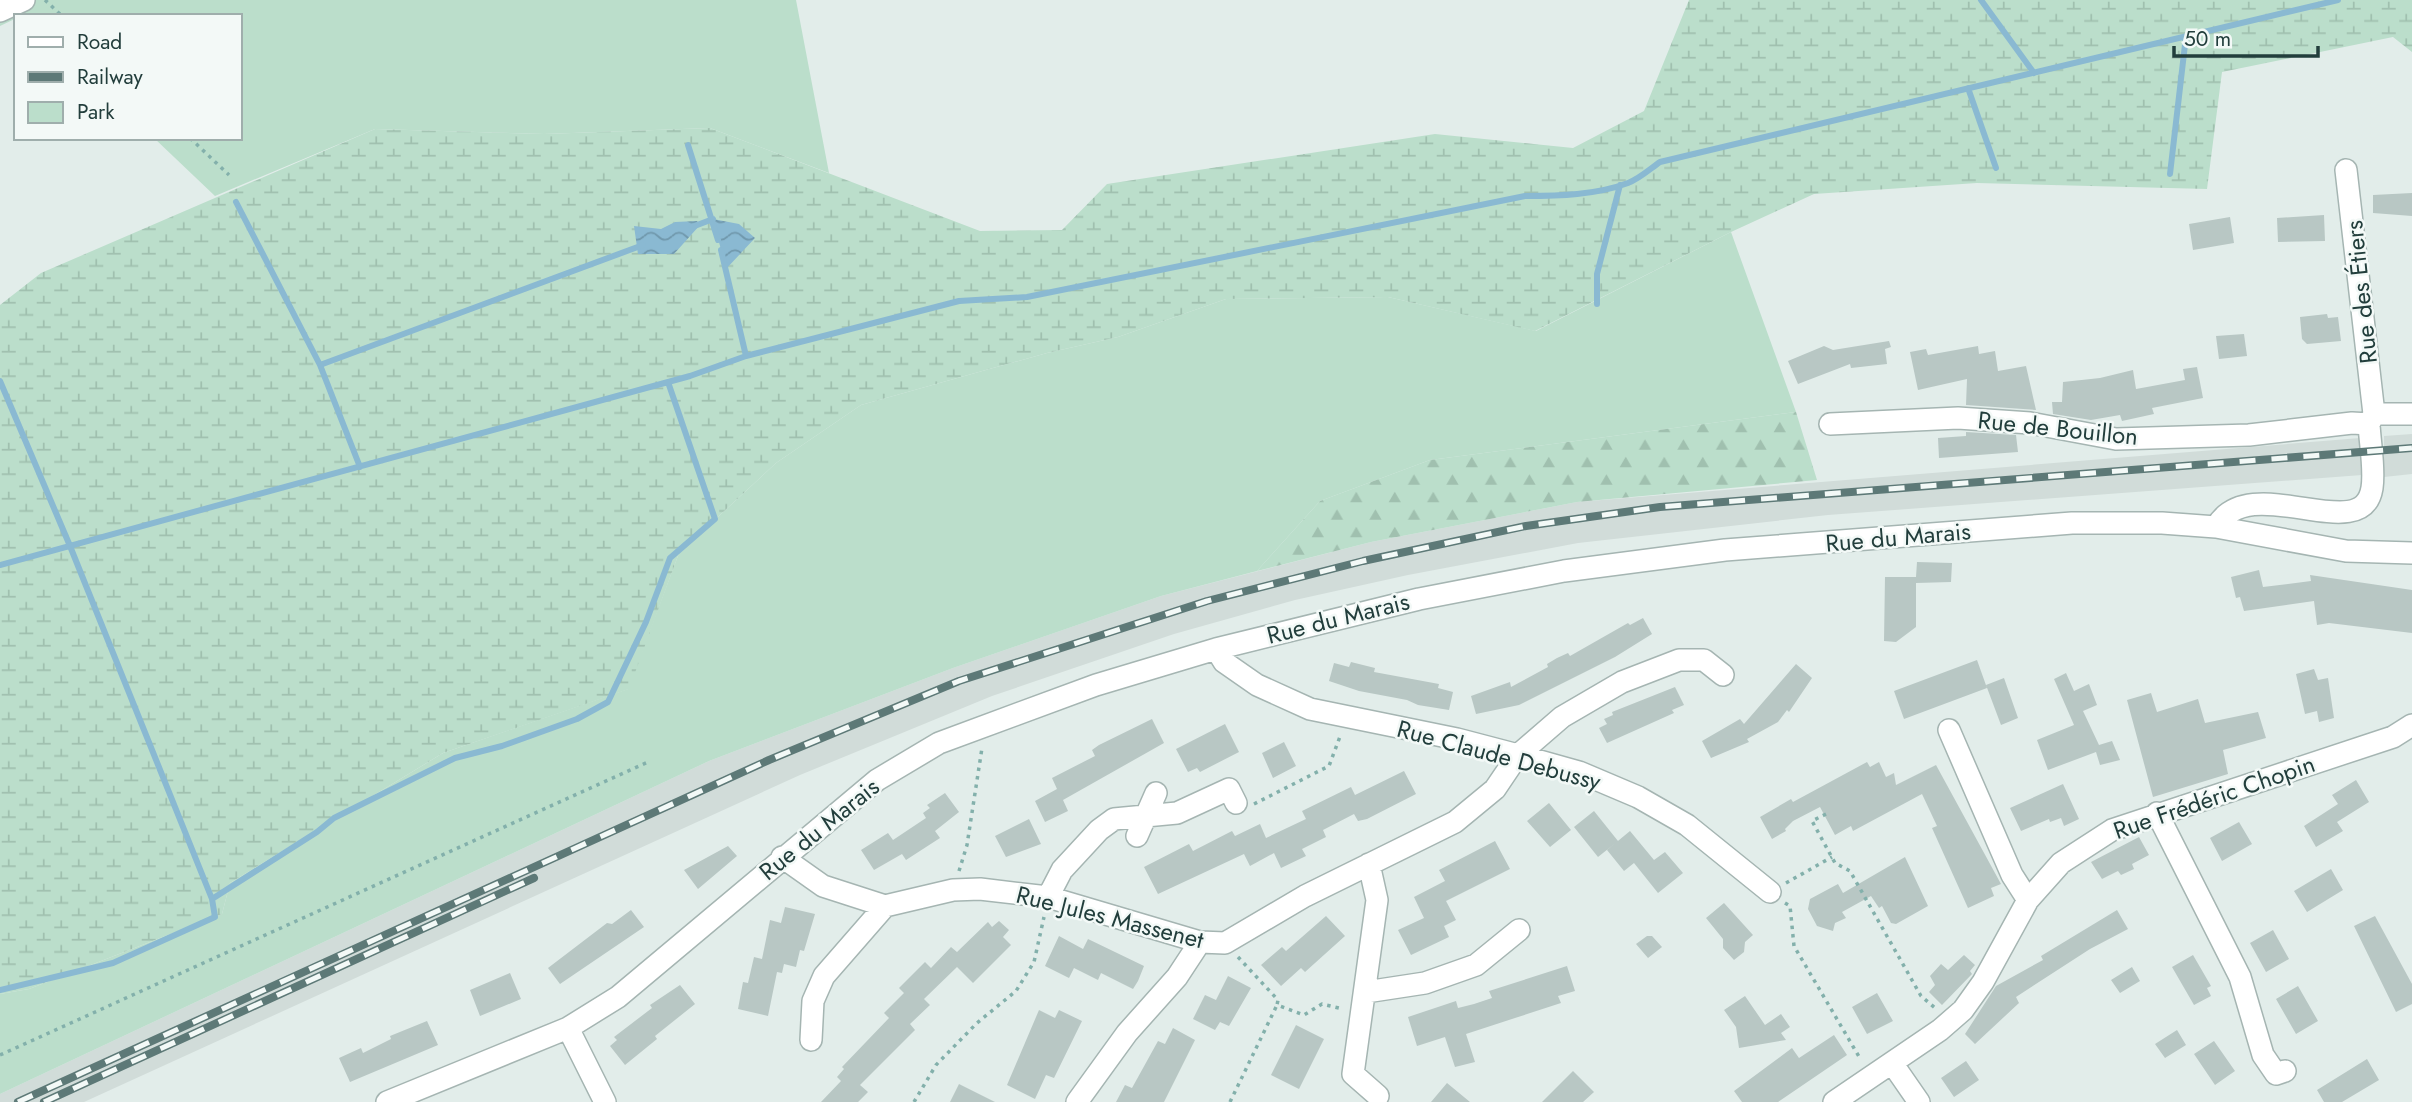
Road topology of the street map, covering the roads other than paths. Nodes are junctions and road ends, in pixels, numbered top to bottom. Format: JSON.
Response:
{"nodes":[{"id":1,"x":24,"y":0,"type":"edge"},
{"id":2,"x":0,"y":11,"type":"edge"},
{"id":3,"x":2346,"y":170,"type":"dead end"},
{"id":4,"x":2412,"y":414,"type":"edge"},
{"id":5,"x":2371,"y":419,"type":"junction"},
{"id":6,"x":1829,"y":424,"type":"dead end"},
{"id":7,"x":2216,"y":527,"type":"junction"},
{"id":8,"x":2412,"y":553,"type":"edge"},
{"id":9,"x":1216,"y":649,"type":"junction"},
{"id":10,"x":1723,"y":676,"type":"dead end"},
{"id":11,"x":2412,"y":725,"type":"edge"},
{"id":12,"x":1949,"y":730,"type":"dead end"},
{"id":13,"x":1518,"y":755,"type":"junction"},
{"id":14,"x":1156,"y":793,"type":"dead end"},
{"id":15,"x":1236,"y":803,"type":"road end"},
{"id":16,"x":2157,"y":813,"type":"junction"},
{"id":17,"x":1146,"y":816,"type":"junction"},
{"id":18,"x":1137,"y":836,"type":"dead end"},
{"id":19,"x":782,"y":857,"type":"junction"},
{"id":20,"x":1369,"y":864,"type":"junction"},
{"id":21,"x":1770,"y":892,"type":"road end"},
{"id":22,"x":1048,"y":897,"type":"junction"},
{"id":23,"x":2028,"y":900,"type":"junction"},
{"id":24,"x":885,"y":906,"type":"junction"},
{"id":25,"x":1519,"y":930,"type":"dead end"},
{"id":26,"x":1200,"y":942,"type":"junction"},
{"id":27,"x":1366,"y":992,"type":"junction"},
{"id":28,"x":568,"y":1028,"type":"junction"},
{"id":29,"x":811,"y":1040,"type":"dead end"},
{"id":30,"x":1892,"y":1063,"type":"junction"},
{"id":31,"x":2286,"y":1072,"type":"dead end"},
{"id":32,"x":1378,"y":1096,"type":"dead end"},
{"id":33,"x":387,"y":1102,"type":"edge"},
{"id":34,"x":606,"y":1102,"type":"edge"},
{"id":35,"x":1077,"y":1102,"type":"edge"},
{"id":36,"x":1834,"y":1102,"type":"edge"},
{"id":37,"x":1919,"y":1102,"type":"edge"}],
"edges":[{"from":1,"to":2,"type":"street"},
{"from":3,"to":5,"type":"street","name":"Rue des Étiers"},
{"from":4,"to":5,"type":"street"},
{"from":5,"to":6,"type":"street","name":"Rue de Bouillon"},
{"from":5,"to":7,"type":"street","name":"Rue des Étiers"},
{"from":7,"to":8,"type":"street","name":"Rue du Marais"},
{"from":7,"to":9,"type":"street","name":"Rue du Marais"},
{"from":9,"to":13,"type":"street","name":"Rue Claude Debussy"},
{"from":9,"to":19,"type":"street","name":"Rue du Marais"},
{"from":10,"to":13,"type":"street","name":"Rue Jules Massenet"},
{"from":11,"to":16,"type":"street","name":"Rue Frédéric Chopin"},
{"from":12,"to":23,"type":"street"},
{"from":13,"to":20,"type":"street","name":"Rue Jules Massenet"},
{"from":13,"to":21,"type":"street","name":"Rue Claude Debussy"},
{"from":14,"to":17,"type":"street"},
{"from":15,"to":17,"type":"street"},
{"from":16,"to":23,"type":"street","name":"Rue Frédéric Chopin"},
{"from":16,"to":31,"type":"street"},
{"from":17,"to":18,"type":"street"},
{"from":17,"to":22,"type":"street"},
{"from":19,"to":24,"type":"street","name":"Rue Jules Massenet"},
{"from":19,"to":28,"type":"street","name":"Rue du Marais"},
{"from":20,"to":26,"type":"street","name":"Rue Jules Massenet"},
{"from":20,"to":27,"type":"street"},
{"from":22,"to":24,"type":"street","name":"Rue Jules Massenet"},
{"from":22,"to":26,"type":"street","name":"Rue Jules Massenet"},
{"from":23,"to":30,"type":"street","name":"Rue Frédéric Chopin"},
{"from":24,"to":29,"type":"street"},
{"from":25,"to":27,"type":"street"},
{"from":26,"to":35,"type":"street"},
{"from":27,"to":32,"type":"street"},
{"from":28,"to":33,"type":"street","name":"Rue du Marais"},
{"from":28,"to":34,"type":"street"},
{"from":30,"to":36,"type":"street","name":"Rue Frédéric Chopin"},
{"from":30,"to":37,"type":"street"}]}
